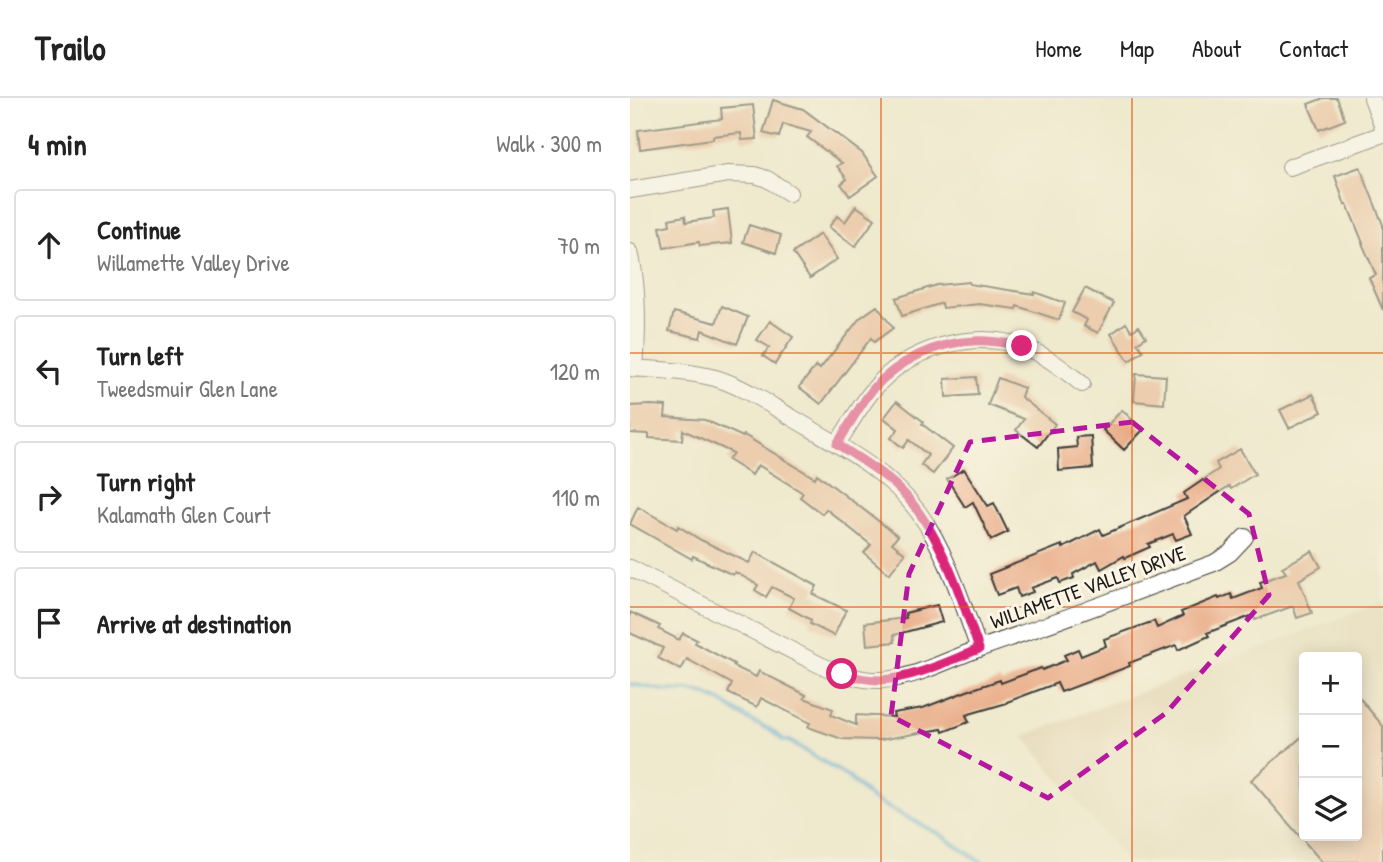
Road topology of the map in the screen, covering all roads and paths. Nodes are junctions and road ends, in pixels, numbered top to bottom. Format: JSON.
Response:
{"nodes":[{"id":1,"x":1372,"y":98,"type":"edge"},
{"id":2,"x":1383,"y":127,"type":"edge"},
{"id":3,"x":1383,"y":134,"type":"edge"},
{"id":4,"x":1290,"y":167,"type":"dead end"},
{"id":5,"x":630,"y":190,"type":"edge"},
{"id":6,"x":789,"y":193,"type":"dead end"},
{"id":7,"x":630,"y":251,"type":"edge"},
{"id":8,"x":633,"y":368,"type":"edge"},
{"id":9,"x":1082,"y":384,"type":"dead end"},
{"id":10,"x":837,"y":444,"type":"junction"},
{"id":11,"x":1245,"y":537,"type":"dead end"},
{"id":12,"x":630,"y":568,"type":"edge"},
{"id":13,"x":979,"y":649,"type":"junction"}],
"edges":[{"from":1,"to":2,"type":"street"},
{"from":3,"to":4,"type":"street"},
{"from":5,"to":6,"type":"street"},
{"from":7,"to":8,"type":"street"},
{"from":8,"to":10,"type":"street"},
{"from":9,"to":10,"type":"street"},
{"from":10,"to":13,"type":"street"},
{"from":11,"to":13,"type":"street","name":"WILLAMETTE VALLEY DRIVE"},
{"from":12,"to":13,"type":"street","name":"WILLAMETTE VALLEY DRIVE"}]}
